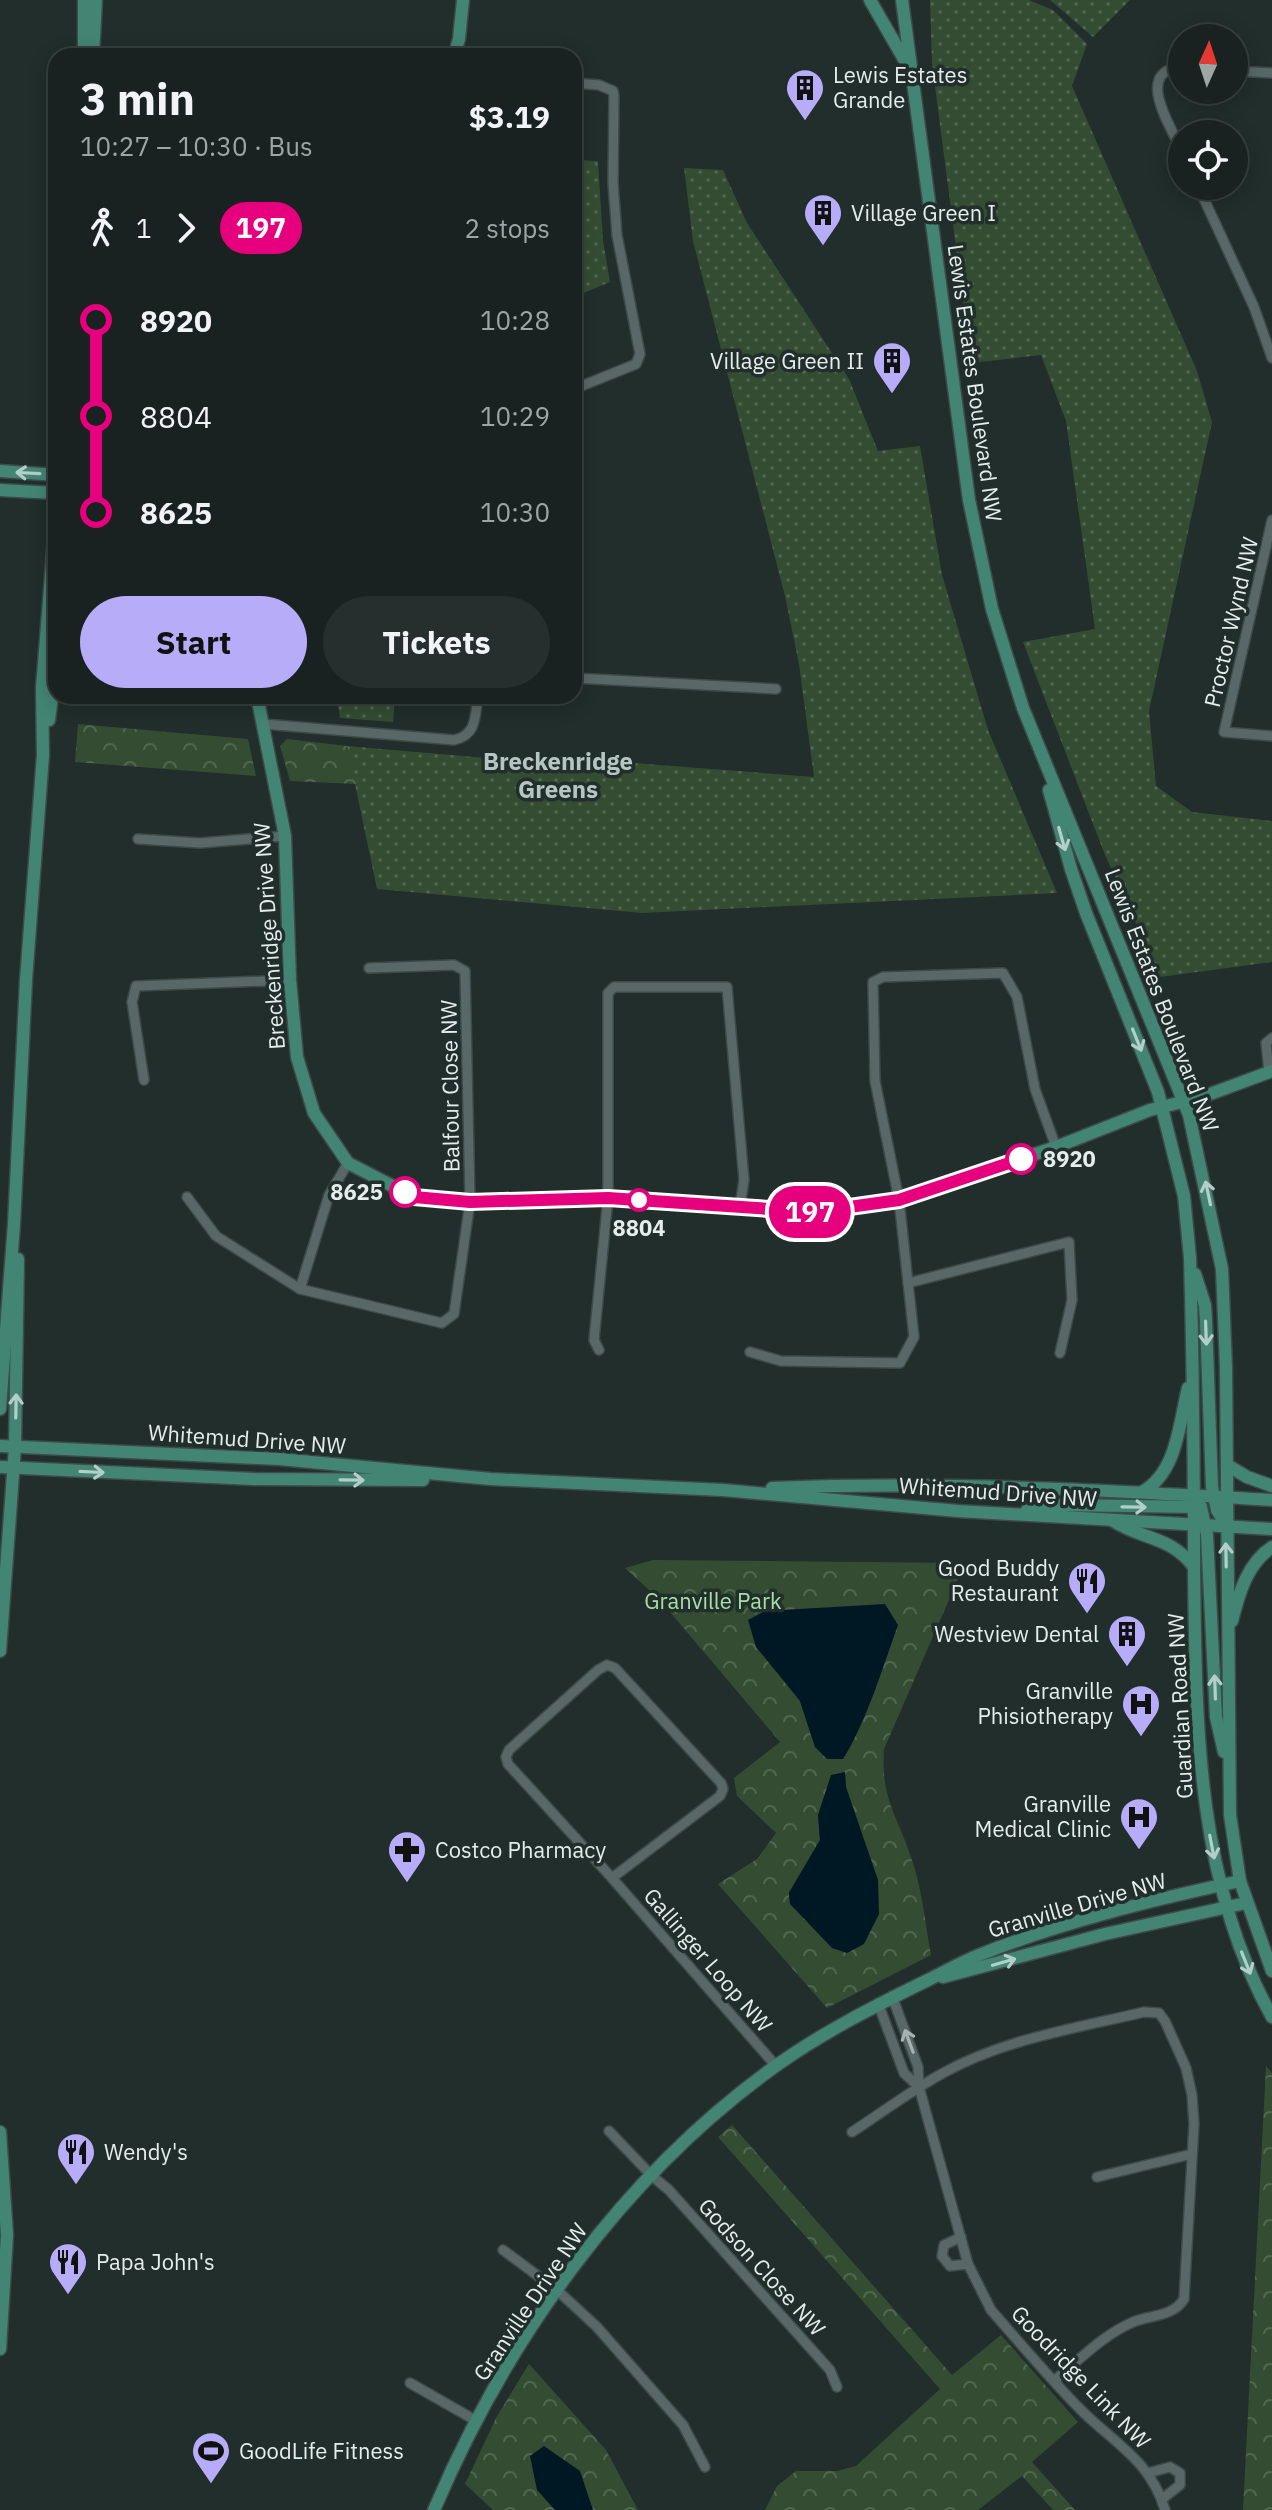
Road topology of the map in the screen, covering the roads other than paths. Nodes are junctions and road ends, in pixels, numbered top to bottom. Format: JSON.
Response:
{"nodes":[{"id":1,"x":84,"y":0,"type":"edge"},
{"id":2,"x":96,"y":0,"type":"edge"},
{"id":3,"x":463,"y":0,"type":"edge"},
{"id":4,"x":870,"y":0,"type":"edge"},
{"id":5,"x":903,"y":0,"type":"edge"},
{"id":6,"x":84,"y":48,"type":"edge"},
{"id":7,"x":93,"y":48,"type":"edge"},
{"id":8,"x":456,"y":48,"type":"edge"},
{"id":9,"x":1168,"y":70,"type":"edge"},
{"id":10,"x":1248,"y":72,"type":"edge"},
{"id":11,"x":913,"y":73,"type":"junction"},
{"id":12,"x":1272,"y":73,"type":"edge"},
{"id":13,"x":582,"y":84,"type":"edge"},
{"id":14,"x":1168,"y":120,"type":"edge"},
{"id":15,"x":1204,"y":200,"type":"edge"},
{"id":16,"x":1272,"y":358,"type":"edge"},
{"id":17,"x":582,"y":386,"type":"edge"},
{"id":18,"x":0,"y":471,"type":"edge"},
{"id":19,"x":48,"y":474,"type":"edge"},
{"id":20,"x":0,"y":490,"type":"edge"},
{"id":21,"x":48,"y":493,"type":"edge"},
{"id":22,"x":1272,"y":520,"type":"edge"},
{"id":23,"x":48,"y":613,"type":"edge"},
{"id":24,"x":582,"y":678,"type":"edge"},
{"id":25,"x":776,"y":689,"type":"dead end"},
{"id":26,"x":51,"y":704,"type":"edge"},
{"id":27,"x":259,"y":704,"type":"edge"},
{"id":28,"x":477,"y":704,"type":"edge"},
{"id":29,"x":264,"y":724,"type":"junction"},
{"id":30,"x":1272,"y":736,"type":"edge"},
{"id":31,"x":43,"y":755,"type":"junction"},
{"id":32,"x":1044,"y":763,"type":"junction"},
{"id":33,"x":285,"y":836,"type":"junction"},
{"id":34,"x":138,"y":839,"type":"dead end"},
{"id":35,"x":369,"y":968,"type":"dead end"},
{"id":36,"x":290,"y":980,"type":"junction"},
{"id":37,"x":1272,"y":1038,"type":"edge"},
{"id":38,"x":1271,"y":1071,"type":"edge"},
{"id":39,"x":144,"y":1080,"type":"dead end"},
{"id":40,"x":1184,"y":1102,"type":"junction"},
{"id":41,"x":1162,"y":1107,"type":"junction"},
{"id":42,"x":1056,"y":1147,"type":"junction"},
{"id":43,"x":348,"y":1163,"type":"junction"},
{"id":44,"x":187,"y":1197,"type":"dead end"},
{"id":45,"x":608,"y":1198,"type":"junction"},
{"id":46,"x":899,"y":1200,"type":"junction"},
{"id":47,"x":470,"y":1202,"type":"junction"},
{"id":48,"x":740,"y":1206,"type":"junction"},
{"id":49,"x":14,"y":1224,"type":"junction"},
{"id":50,"x":1190,"y":1258,"type":"junction"},
{"id":51,"x":908,"y":1283,"type":"junction"},
{"id":52,"x":300,"y":1289,"type":"junction"},
{"id":53,"x":599,"y":1350,"type":"dead end"},
{"id":54,"x":750,"y":1352,"type":"dead end"},
{"id":55,"x":1060,"y":1353,"type":"dead end"},
{"id":56,"x":1193,"y":1370,"type":"junction"},
{"id":57,"x":0,"y":1409,"type":"edge"},
{"id":58,"x":0,"y":1446,"type":"edge"},
{"id":59,"x":15,"y":1447,"type":"junction"},
{"id":60,"x":0,"y":1455,"type":"edge"},
{"id":61,"x":1227,"y":1465,"type":"junction"},
{"id":62,"x":0,"y":1467,"type":"edge"},
{"id":63,"x":14,"y":1468,"type":"junction"},
{"id":64,"x":491,"y":1479,"type":"junction"},
{"id":65,"x":1272,"y":1486,"type":"edge"},
{"id":66,"x":723,"y":1490,"type":"junction"},
{"id":67,"x":1139,"y":1493,"type":"junction"},
{"id":68,"x":1218,"y":1499,"type":"junction"},
{"id":69,"x":1272,"y":1500,"type":"edge"},
{"id":70,"x":1196,"y":1503,"type":"junction"},
{"id":71,"x":1001,"y":1514,"type":"junction"},
{"id":72,"x":1112,"y":1520,"type":"junction"},
{"id":73,"x":1200,"y":1525,"type":"junction"},
{"id":74,"x":1226,"y":1526,"type":"junction"},
{"id":75,"x":1272,"y":1529,"type":"edge"},
{"id":76,"x":1272,"y":1547,"type":"edge"},
{"id":77,"x":1194,"y":1567,"type":"junction"},
{"id":78,"x":1227,"y":1639,"type":"junction"},
{"id":79,"x":0,"y":1651,"type":"edge"},
{"id":80,"x":1228,"y":1763,"type":"junction"},
{"id":81,"x":612,"y":1878,"type":"junction"},
{"id":82,"x":1240,"y":1881,"type":"junction"},
{"id":83,"x":1221,"y":1886,"type":"junction"},
{"id":84,"x":1246,"y":1903,"type":"junction"},
{"id":85,"x":1226,"y":1906,"type":"junction"},
{"id":86,"x":1272,"y":1971,"type":"edge"},
{"id":87,"x":928,"y":1980,"type":"junction"},
{"id":88,"x":892,"y":1996,"type":"junction"},
{"id":89,"x":878,"y":2003,"type":"junction"},
{"id":90,"x":1272,"y":2017,"type":"edge"},
{"id":91,"x":776,"y":2066,"type":"junction"},
{"id":92,"x":919,"y":2087,"type":"junction"},
{"id":93,"x":609,"y":2131,"type":"dead end"},
{"id":94,"x":0,"y":2132,"type":"edge"},
{"id":95,"x":852,"y":2132,"type":"dead end"},
{"id":96,"x":1192,"y":2154,"type":"junction"},
{"id":97,"x":652,"y":2176,"type":"junction"},
{"id":98,"x":1097,"y":2177,"type":"dead end"},
{"id":99,"x":961,"y":2237,"type":"junction"},
{"id":100,"x":0,"y":2247,"type":"edge"},
{"id":101,"x":503,"y":2250,"type":"dead end"},
{"id":102,"x":968,"y":2264,"type":"junction"},
{"id":103,"x":6,"y":2279,"type":"junction"},
{"id":104,"x":557,"y":2290,"type":"junction"},
{"id":105,"x":0,"y":2349,"type":"edge"},
{"id":106,"x":1055,"y":2380,"type":"junction"},
{"id":107,"x":410,"y":2383,"type":"dead end"},
{"id":108,"x":837,"y":2387,"type":"dead end"},
{"id":109,"x":475,"y":2420,"type":"junction"},
{"id":110,"x":705,"y":2467,"type":"dead end"},
{"id":111,"x":1148,"y":2473,"type":"junction"},
{"id":112,"x":1162,"y":2499,"type":"junction"},
{"id":113,"x":434,"y":2510,"type":"edge"},
{"id":114,"x":1165,"y":2510,"type":"edge"}],
"edges":[{"from":1,"to":6,"type":"main road"},
{"from":2,"to":7,"type":"main road"},
{"from":3,"to":8,"type":"main road"},
{"from":4,"to":11,"type":"main road"},
{"from":5,"to":11,"type":"main road","name":"Lewis Estates Boulevard NW"},
{"from":9,"to":14,"type":"street"},
{"from":10,"to":12,"type":"street"},
{"from":11,"to":32,"type":"main road","name":"Lewis Estates Boulevard NW"},
{"from":13,"to":17,"type":"street"},
{"from":15,"to":16,"type":"street"},
{"from":19,"to":18,"type":"main road","one_way":true},
{"from":20,"to":21,"type":"main road"},
{"from":22,"to":30,"type":"street","name":"Proctor Wynd NW"},
{"from":23,"to":31,"type":"main road"},
{"from":24,"to":25,"type":"street"},
{"from":26,"to":31,"type":"main road"},
{"from":27,"to":29,"type":"main road","name":"Breckenridge Drive NW"},
{"from":28,"to":29,"type":"street"},
{"from":29,"to":33,"type":"main road","name":"Breckenridge Drive NW"},
{"from":31,"to":49,"type":"main road"},
{"from":32,"to":40,"type":"main road","name":"Lewis Estates Boulevard NW"},
{"from":32,"to":41,"type":"main road","name":"Lewis Estates Boulevard NW","one_way":true},
{"from":33,"to":34,"type":"street"},
{"from":33,"to":36,"type":"main road","name":"Breckenridge Drive NW"},
{"from":35,"to":47,"type":"street","name":"Balfour Close NW"},
{"from":36,"to":39,"type":"street"},
{"from":36,"to":43,"type":"main road","name":"Breckenridge Drive NW"},
{"from":37,"to":38,"type":"street"},
{"from":38,"to":40,"type":"main road","name":"Breckenridge Drive NW"},
{"from":40,"to":41,"type":"main road","name":"Breckenridge Drive NW"},
{"from":61,"to":40,"type":"main road","name":"Lewis Estates Boulevard NW","one_way":true},
{"from":41,"to":42,"type":"main road","name":"Breckenridge Drive NW"},
{"from":41,"to":50,"type":"main road","name":"Lewis Estates Boulevard NW"},
{"from":42,"to":46,"type":"main road","name":"Breckenridge Drive NW"},
{"from":42,"to":46,"type":"street"},
{"from":43,"to":47,"type":"main road","name":"Breckenridge Drive NW"},
{"from":43,"to":52,"type":"street"},
{"from":44,"to":52,"type":"street"},
{"from":45,"to":47,"type":"main road","name":"Breckenridge Drive NW"},
{"from":45,"to":48,"type":"main road","name":"Breckenridge Drive NW"},
{"from":45,"to":48,"type":"street"},
{"from":45,"to":53,"type":"street"},
{"from":46,"to":48,"type":"main road","name":"Breckenridge Drive NW"},
{"from":46,"to":51,"type":"street"},
{"from":47,"to":52,"type":"street"},
{"from":49,"to":57,"type":"main road"},
{"from":59,"to":49,"type":"main road","one_way":true},
{"from":50,"to":56,"type":"main road","name":"Lewis Estates Boulevard NW"},
{"from":50,"to":68,"type":"main road","one_way":true},
{"from":51,"to":54,"type":"street"},
{"from":51,"to":55,"type":"street"},
{"from":56,"to":67,"type":"main road"},
{"from":56,"to":70,"type":"main road","name":"Lewis Estates Boulevard NW"},
{"from":58,"to":59,"type":"main road","name":"Whitemud Drive NW"},
{"from":59,"to":60,"type":"main road"},
{"from":59,"to":63,"type":"main road"},
{"from":59,"to":64,"type":"main road","name":"Whitemud Drive NW"},
{"from":61,"to":65,"type":"main road"},
{"from":61,"to":68,"type":"main road","name":"Lewis Estates Boulevard NW"},
{"from":62,"to":63,"type":"main road","name":"Whitemud Drive NW"},
{"from":63,"to":64,"type":"main road","name":"Whitemud Drive NW","one_way":true},
{"from":63,"to":79,"type":"main road"},
{"from":64,"to":66,"type":"main road","name":"Whitemud Drive NW"},
{"from":66,"to":67,"type":"main road","name":"Whitemud Drive NW"},
{"from":66,"to":71,"type":"main road","name":"Whitemud Drive NW"},
{"from":67,"to":70,"type":"main road","name":"Whitemud Drive NW"},
{"from":68,"to":69,"type":"main road","name":"Whitemud Drive NW"},
{"from":68,"to":70,"type":"main road","name":"Whitemud Drive NW"},
{"from":68,"to":74,"type":"main road","name":"Guardian Road NW"},
{"from":71,"to":70,"type":"main road","one_way":true},
{"from":70,"to":73,"type":"main road","name":"Lewis Estates Boulevard NW"},
{"from":71,"to":72,"type":"main road","name":"Whitemud Drive NW"},
{"from":72,"to":73,"type":"main road","name":"Whitemud Drive NW"},
{"from":72,"to":77,"type":"main road"},
{"from":73,"to":74,"type":"main road","name":"Whitemud Drive NW"},
{"from":73,"to":77,"type":"main road","name":"Guardian Road NW"},
{"from":80,"to":73,"type":"main road","one_way":true},
{"from":74,"to":75,"type":"main road","name":"Whitemud Drive NW"},
{"from":78,"to":74,"type":"main road","name":"Guardian Road NW","one_way":true},
{"from":76,"to":78,"type":"main road"},
{"from":77,"to":83,"type":"main road","name":"Guardian Road NW","one_way":true},
{"from":78,"to":80,"type":"main road","name":"Guardian Road NW"},
{"from":80,"to":82,"type":"main road","name":"Guardian Road NW"},
{"from":81,"to":81,"type":"street","name":"Gallinger Loop NW"},
{"from":81,"to":91,"type":"street","name":"Gallinger Loop NW"},
{"from":82,"to":83,"type":"main road","name":"Granville Drive NW"},
{"from":82,"to":84,"type":"main road","name":"Guardian Road NW"},
{"from":83,"to":85,"type":"main road","name":"Guardian Road NW"},
{"from":83,"to":87,"type":"main road","name":"Granville Drive NW"},
{"from":84,"to":85,"type":"main road","name":"Granville Drive NW"},
{"from":84,"to":86,"type":"main road","name":"Guardian Road NW"},
{"from":87,"to":85,"type":"main road","name":"Granville Drive NW","one_way":true},
{"from":85,"to":90,"type":"main road","name":"Guardian Road NW","one_way":true},
{"from":87,"to":88,"type":"main road","name":"Granville Drive NW"},
{"from":88,"to":89,"type":"main road","name":"Granville Drive NW"},
{"from":92,"to":88,"type":"street","name":"Goodridge Link NW","one_way":true},
{"from":89,"to":91,"type":"main road","name":"Granville Drive NW"},
{"from":89,"to":92,"type":"street","name":"Goodridge Link NW"},
{"from":91,"to":97,"type":"main road","name":"Granville Drive NW"},
{"from":92,"to":95,"type":"street"},
{"from":92,"to":96,"type":"street"},
{"from":92,"to":99,"type":"street","name":"Goodridge Link NW"},
{"from":93,"to":97,"type":"street","name":"Godson Close NW"},
{"from":94,"to":103,"type":"main road"},
{"from":96,"to":98,"type":"street"},
{"from":96,"to":106,"type":"street"},
{"from":97,"to":104,"type":"main road","name":"Granville Drive NW"},
{"from":97,"to":108,"type":"street","name":"Godson Close NW"},
{"from":99,"to":102,"type":"street","name":"Goodridge Link NW"},
{"from":99,"to":102,"type":"street","name":"Goodridge Link NW"},
{"from":100,"to":103,"type":"main road"},
{"from":101,"to":104,"type":"street"},
{"from":102,"to":106,"type":"street","name":"Goodridge Link NW"},
{"from":103,"to":105,"type":"main road"},
{"from":104,"to":109,"type":"main road","name":"Granville Drive NW"},
{"from":104,"to":110,"type":"street"},
{"from":106,"to":111,"type":"street","name":"Goodridge Link NW"},
{"from":107,"to":109,"type":"street"},
{"from":109,"to":113,"type":"main road","name":"Granville Drive NW"},
{"from":111,"to":112,"type":"street","name":"Goodridge Link NW"},
{"from":111,"to":112,"type":"street","name":"Goodridge Link NW"},
{"from":112,"to":114,"type":"street","name":"Goodridge Link NW"}]}
